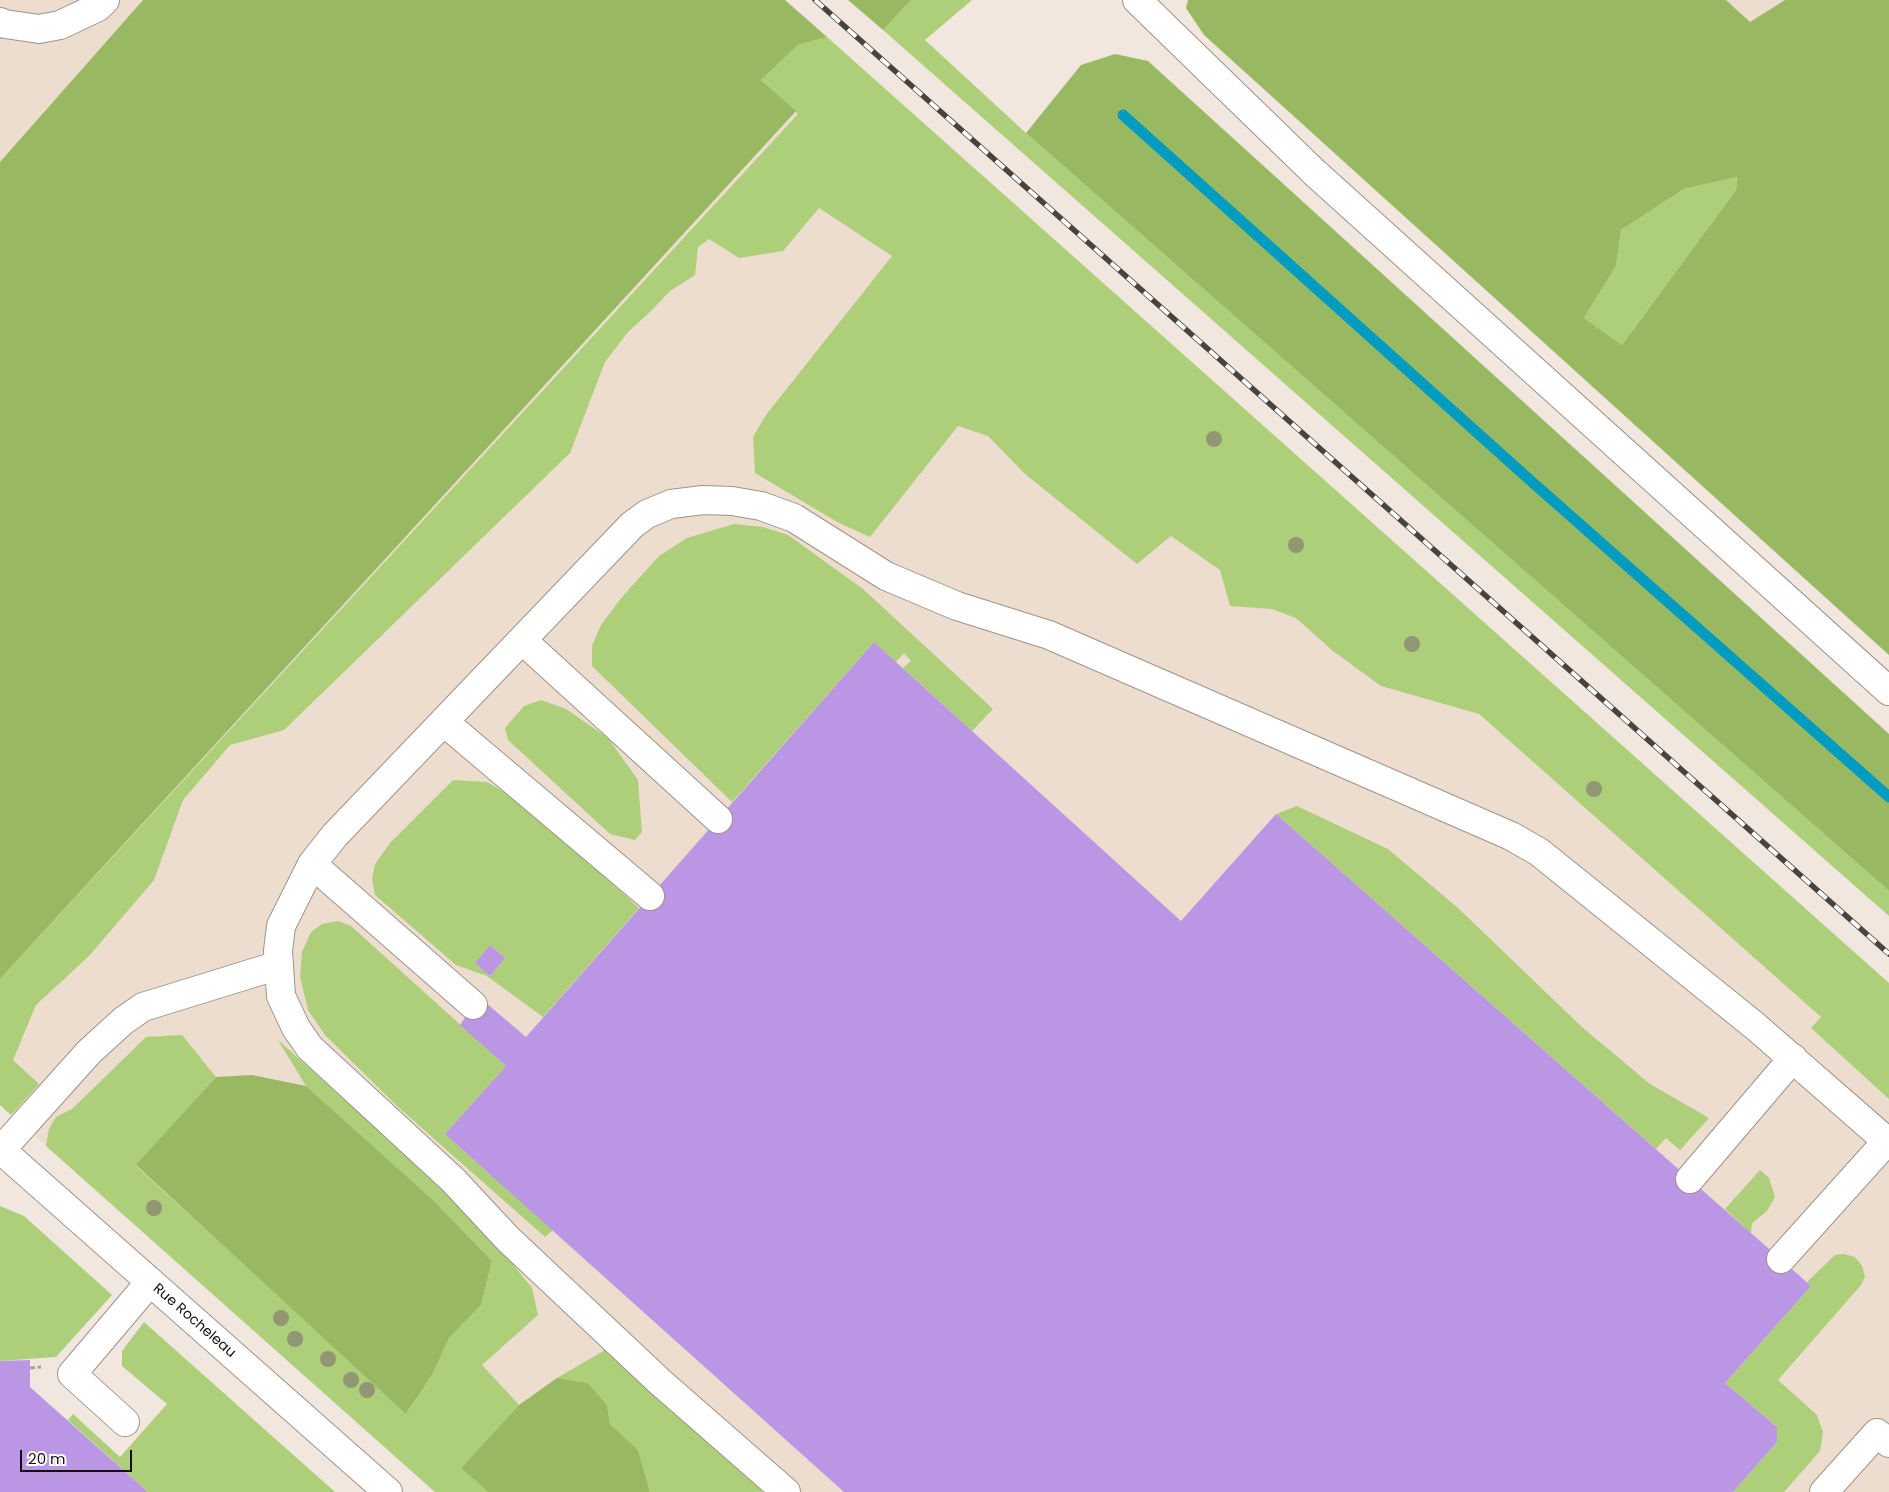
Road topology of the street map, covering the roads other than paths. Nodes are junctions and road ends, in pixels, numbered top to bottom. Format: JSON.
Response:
{"nodes":[{"id":1,"x":104,"y":0,"type":"edge"},
{"id":2,"x":1137,"y":0,"type":"edge"},
{"id":3,"x":0,"y":22,"type":"edge"},
{"id":4,"x":522,"y":640,"type":"junction"},
{"id":5,"x":1889,"y":691,"type":"edge"},
{"id":6,"x":444,"y":722,"type":"junction"},
{"id":7,"x":718,"y":819,"type":"dead end"},
{"id":8,"x":312,"y":864,"type":"junction"},
{"id":9,"x":650,"y":896,"type":"dead end"},
{"id":10,"x":279,"y":965,"type":"junction"},
{"id":11,"x":473,"y":1005,"type":"dead end"},
{"id":12,"x":1793,"y":1058,"type":"junction"},
{"id":13,"x":1888,"y":1142,"type":"edge"},
{"id":14,"x":1,"y":1150,"type":"edge"},
{"id":15,"x":1690,"y":1179,"type":"dead end"},
{"id":16,"x":1781,"y":1259,"type":"dead end"},
{"id":17,"x":150,"y":1282,"type":"junction"},
{"id":18,"x":125,"y":1422,"type":"dead end"},
{"id":19,"x":1885,"y":1431,"type":"edge"},
{"id":20,"x":388,"y":1492,"type":"edge"},
{"id":21,"x":786,"y":1492,"type":"edge"},
{"id":22,"x":1824,"y":1492,"type":"edge"}],
"edges":[{"from":1,"to":3,"type":"street"},
{"from":2,"to":5,"type":"street"},
{"from":4,"to":6,"type":"street"},
{"from":4,"to":7,"type":"street"},
{"from":4,"to":12,"type":"street"},
{"from":6,"to":8,"type":"street"},
{"from":6,"to":9,"type":"street"},
{"from":8,"to":10,"type":"street"},
{"from":8,"to":11,"type":"street"},
{"from":10,"to":14,"type":"street"},
{"from":10,"to":21,"type":"street"},
{"from":12,"to":13,"type":"street"},
{"from":12,"to":15,"type":"street"},
{"from":13,"to":16,"type":"street"},
{"from":14,"to":17,"type":"street","name":"Rue Rocheleau"},
{"from":17,"to":18,"type":"street"},
{"from":17,"to":20,"type":"street","name":"Rue Rocheleau"},
{"from":19,"to":22,"type":"street"}]}
